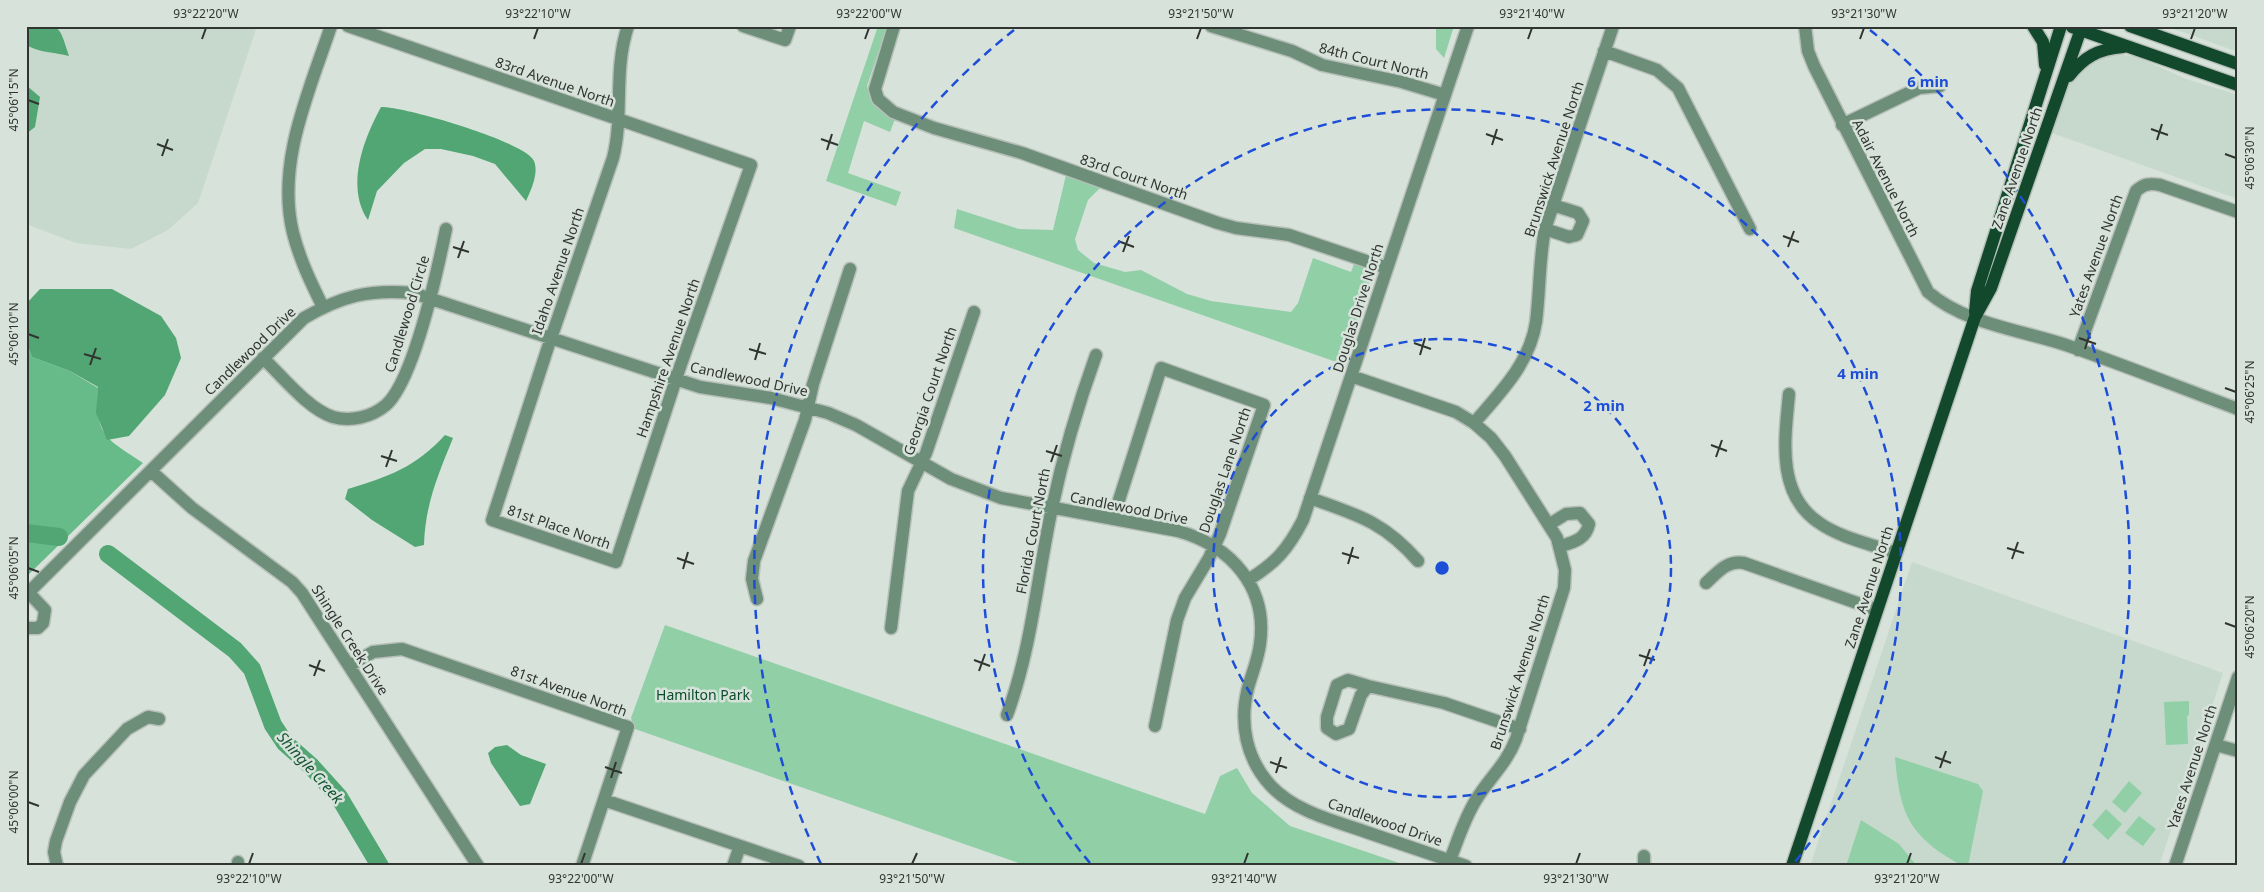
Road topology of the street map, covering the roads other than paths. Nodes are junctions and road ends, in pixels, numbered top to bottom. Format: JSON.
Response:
{"nodes":[{"id":1,"x":331,"y":26,"type":"edge"},
{"id":2,"x":348,"y":26,"type":"edge"},
{"id":3,"x":628,"y":26,"type":"edge"},
{"id":4,"x":743,"y":26,"type":"edge"},
{"id":5,"x":790,"y":26,"type":"edge"},
{"id":6,"x":894,"y":26,"type":"edge"},
{"id":7,"x":1211,"y":26,"type":"edge"},
{"id":8,"x":1468,"y":26,"type":"edge"},
{"id":9,"x":1613,"y":26,"type":"edge"},
{"id":10,"x":1805,"y":26,"type":"edge"},
{"id":11,"x":2033,"y":26,"type":"edge"},
{"id":12,"x":2062,"y":26,"type":"edge"},
{"id":13,"x":2130,"y":26,"type":"edge"},
{"id":14,"x":2144,"y":26,"type":"edge"},
{"id":15,"x":2077,"y":28,"type":"edge"},
{"id":16,"x":2161,"y":37,"type":"junction"},
{"id":17,"x":2127,"y":46,"type":"junction"},
{"id":18,"x":1604,"y":51,"type":"junction"},
{"id":19,"x":2238,"y":64,"type":"edge"},
{"id":20,"x":2044,"y":79,"type":"junction"},
{"id":21,"x":2062,"y":84,"type":"junction"},
{"id":22,"x":2238,"y":85,"type":"edge"},
{"id":23,"x":1940,"y":86,"type":"dead end"},
{"id":24,"x":1445,"y":95,"type":"junction"},
{"id":25,"x":617,"y":119,"type":"junction"},
{"id":26,"x":1842,"y":125,"type":"junction"},
{"id":27,"x":751,"y":165,"type":"joint"},
{"id":28,"x":1553,"y":205,"type":"junction"},
{"id":29,"x":2238,"y":212,"type":"edge"},
{"id":30,"x":446,"y":229,"type":"dead end"},
{"id":31,"x":1545,"y":229,"type":"junction"},
{"id":32,"x":1750,"y":229,"type":"dead end"},
{"id":33,"x":1387,"y":268,"type":"junction"},
{"id":34,"x":850,"y":269,"type":"dead end"},
{"id":35,"x":430,"y":297,"type":"junction"},
{"id":36,"x":323,"y":307,"type":"junction"},
{"id":37,"x":974,"y":312,"type":"dead end"},
{"id":38,"x":1975,"y":317,"type":"junction"},
{"id":39,"x":551,"y":338,"type":"junction"},
{"id":40,"x":2078,"y":350,"type":"junction"},
{"id":41,"x":1096,"y":355,"type":"dead end"},
{"id":42,"x":263,"y":358,"type":"junction"},
{"id":43,"x":1351,"y":376,"type":"junction"},
{"id":44,"x":677,"y":379,"type":"junction"},
{"id":45,"x":1789,"y":394,"type":"dead end"},
{"id":46,"x":808,"y":406,"type":"junction"},
{"id":47,"x":2238,"y":409,"type":"edge"},
{"id":48,"x":1474,"y":423,"type":"junction"},
{"id":49,"x":922,"y":463,"type":"junction"},
{"id":50,"x":151,"y":471,"type":"junction"},
{"id":51,"x":1310,"y":498,"type":"junction"},
{"id":52,"x":1052,"y":508,"type":"junction"},
{"id":53,"x":1112,"y":519,"type":"junction"},
{"id":54,"x":492,"y":520,"type":"joint"},
{"id":55,"x":1550,"y":524,"type":"junction"},
{"id":56,"x":1215,"y":545,"type":"junction"},
{"id":57,"x":1560,"y":546,"type":"junction"},
{"id":58,"x":1896,"y":553,"type":"junction"},
{"id":59,"x":1418,"y":561,"type":"dead end"},
{"id":60,"x":616,"y":562,"type":"joint"},
{"id":61,"x":1248,"y":580,"type":"junction"},
{"id":62,"x":1706,"y":583,"type":"dead end"},
{"id":63,"x":28,"y":594,"type":"edge"},
{"id":64,"x":757,"y":598,"type":"dead end"},
{"id":65,"x":1877,"y":610,"type":"junction"},
{"id":66,"x":26,"y":628,"type":"edge"},
{"id":67,"x":891,"y":628,"type":"dead end"},
{"id":68,"x":350,"y":666,"type":"junction"},
{"id":69,"x":2238,"y":677,"type":"edge"},
{"id":70,"x":1368,"y":686,"type":"dead end"},
{"id":71,"x":1006,"y":715,"type":"dead end"},
{"id":72,"x":159,"y":719,"type":"dead end"},
{"id":73,"x":1155,"y":726,"type":"dead end"},
{"id":74,"x":1520,"y":729,"type":"junction"},
{"id":75,"x":2216,"y":744,"type":"junction"},
{"id":76,"x":2238,"y":752,"type":"edge"},
{"id":77,"x":604,"y":800,"type":"junction"},
{"id":78,"x":740,"y":846,"type":"junction"},
{"id":79,"x":1450,"y":860,"type":"junction"},
{"id":80,"x":56,"y":866,"type":"edge"},
{"id":81,"x":478,"y":866,"type":"edge"},
{"id":82,"x":582,"y":866,"type":"edge"},
{"id":83,"x":734,"y":866,"type":"edge"},
{"id":84,"x":799,"y":866,"type":"edge"},
{"id":85,"x":1466,"y":866,"type":"edge"},
{"id":86,"x":1792,"y":866,"type":"edge"},
{"id":87,"x":2175,"y":866,"type":"edge"}],
"edges":[{"from":1,"to":36,"type":"street"},
{"from":2,"to":25,"type":"street","name":"83rd Avenue North"},
{"from":3,"to":25,"type":"street","name":"Idaho Avenue North"},
{"from":4,"to":5,"type":"street"},
{"from":6,"to":33,"type":"street","name":"83rd Court North"},
{"from":7,"to":24,"type":"street","name":"84th Court North"},
{"from":8,"to":24,"type":"street","name":"Douglas Drive North"},
{"from":9,"to":18,"type":"street","name":"Brunswick Avenue North"},
{"from":10,"to":26,"type":"street","name":"Adair Avenue North"},
{"from":11,"to":20,"type":"main road"},
{"from":12,"to":20,"type":"main road","name":"Zane Avenue North"},
{"from":13,"to":16,"type":"main road"},
{"from":14,"to":16,"type":"main road"},
{"from":15,"to":17,"type":"main road"},
{"from":15,"to":21,"type":"main road","name":"Zane Avenue North"},
{"from":16,"to":19,"type":"main road"},
{"from":17,"to":21,"type":"main road"},
{"from":17,"to":22,"type":"main road"},
{"from":18,"to":28,"type":"street","name":"Brunswick Avenue North"},
{"from":18,"to":32,"type":"street"},
{"from":20,"to":38,"type":"main road","name":"Zane Avenue North"},
{"from":21,"to":38,"type":"main road","name":"Zane Avenue North"},
{"from":23,"to":26,"type":"street"},
{"from":24,"to":33,"type":"street","name":"Douglas Drive North"},
{"from":25,"to":27,"type":"street","name":"83rd Avenue North"},
{"from":25,"to":39,"type":"street","name":"Idaho Avenue North"},
{"from":26,"to":38,"type":"street","name":"Adair Avenue North"},
{"from":27,"to":44,"type":"street","name":"Hampshire Avenue North"},
{"from":28,"to":31,"type":"street","name":"Brunswick Avenue North"},
{"from":28,"to":31,"type":"street"},
{"from":29,"to":40,"type":"street","name":"Yates Avenue North"},
{"from":30,"to":35,"type":"street","name":"Candlewood Circle"},
{"from":31,"to":48,"type":"street","name":"Brunswick Avenue North"},
{"from":33,"to":43,"type":"street","name":"Douglas Drive North"},
{"from":34,"to":46,"type":"street"},
{"from":35,"to":36,"type":"street","name":"Candlewood Drive"},
{"from":35,"to":39,"type":"street","name":"Candlewood Drive"},
{"from":35,"to":42,"type":"street","name":"Candlewood Circle"},
{"from":36,"to":42,"type":"street","name":"Candlewood Drive"},
{"from":37,"to":49,"type":"street","name":"Georgia Court North"},
{"from":38,"to":40,"type":"street","name":"Adair Avenue North"},
{"from":38,"to":58,"type":"main road","name":"Zane Avenue North"},
{"from":39,"to":44,"type":"street","name":"Candlewood Drive"},
{"from":39,"to":54,"type":"street","name":"Idaho Avenue North"},
{"from":40,"to":47,"type":"street","name":"Adair Avenue North"},
{"from":41,"to":52,"type":"street","name":"Florida Court North"},
{"from":42,"to":50,"type":"street","name":"Candlewood Drive"},
{"from":43,"to":48,"type":"street"},
{"from":43,"to":51,"type":"street","name":"Douglas Drive North"},
{"from":44,"to":46,"type":"street","name":"Candlewood Drive"},
{"from":44,"to":60,"type":"street","name":"Hampshire Avenue North"},
{"from":45,"to":58,"type":"street"},
{"from":46,"to":49,"type":"street","name":"Candlewood Drive"},
{"from":46,"to":64,"type":"street"},
{"from":48,"to":55,"type":"street","name":"Brunswick Avenue North"},
{"from":49,"to":52,"type":"street","name":"Candlewood Drive"},
{"from":49,"to":67,"type":"street","name":"Georgia Court North"},
{"from":50,"to":63,"type":"street","name":"Candlewood Drive"},
{"from":50,"to":68,"type":"street","name":"Shingle Creek Drive"},
{"from":51,"to":59,"type":"street"},
{"from":51,"to":61,"type":"street","name":"Douglas Drive North"},
{"from":52,"to":53,"type":"street","name":"Candlewood Drive"},
{"from":52,"to":71,"type":"street","name":"Florida Court North"},
{"from":53,"to":56,"type":"street","name":"Candlewood Drive"},
{"from":53,"to":56,"type":"street","name":"Douglas Lane North"},
{"from":54,"to":60,"type":"street","name":"81st Place North"},
{"from":55,"to":57,"type":"street","name":"Brunswick Avenue North"},
{"from":55,"to":57,"type":"street"},
{"from":56,"to":61,"type":"street","name":"Candlewood Drive"},
{"from":56,"to":73,"type":"street","name":"Douglas Lane North"},
{"from":57,"to":74,"type":"street","name":"Brunswick Avenue North"},
{"from":58,"to":65,"type":"main road","name":"Zane Avenue North"},
{"from":61,"to":79,"type":"street","name":"Candlewood Drive"},
{"from":62,"to":65,"type":"street"},
{"from":63,"to":66,"type":"street"},
{"from":65,"to":86,"type":"main road","name":"Zane Avenue North"},
{"from":68,"to":77,"type":"street","name":"81st Avenue North"},
{"from":68,"to":81,"type":"street","name":"Shingle Creek Drive"},
{"from":69,"to":75,"type":"street","name":"Yates Avenue North"},
{"from":70,"to":74,"type":"street"},
{"from":72,"to":80,"type":"street"},
{"from":74,"to":79,"type":"street","name":"Brunswick Avenue North"},
{"from":75,"to":76,"type":"street"},
{"from":75,"to":87,"type":"street","name":"Yates Avenue North"},
{"from":77,"to":78,"type":"street"},
{"from":77,"to":82,"type":"street"},
{"from":78,"to":83,"type":"street"},
{"from":78,"to":84,"type":"street"},
{"from":79,"to":85,"type":"street","name":"Candlewood Drive"}]}
